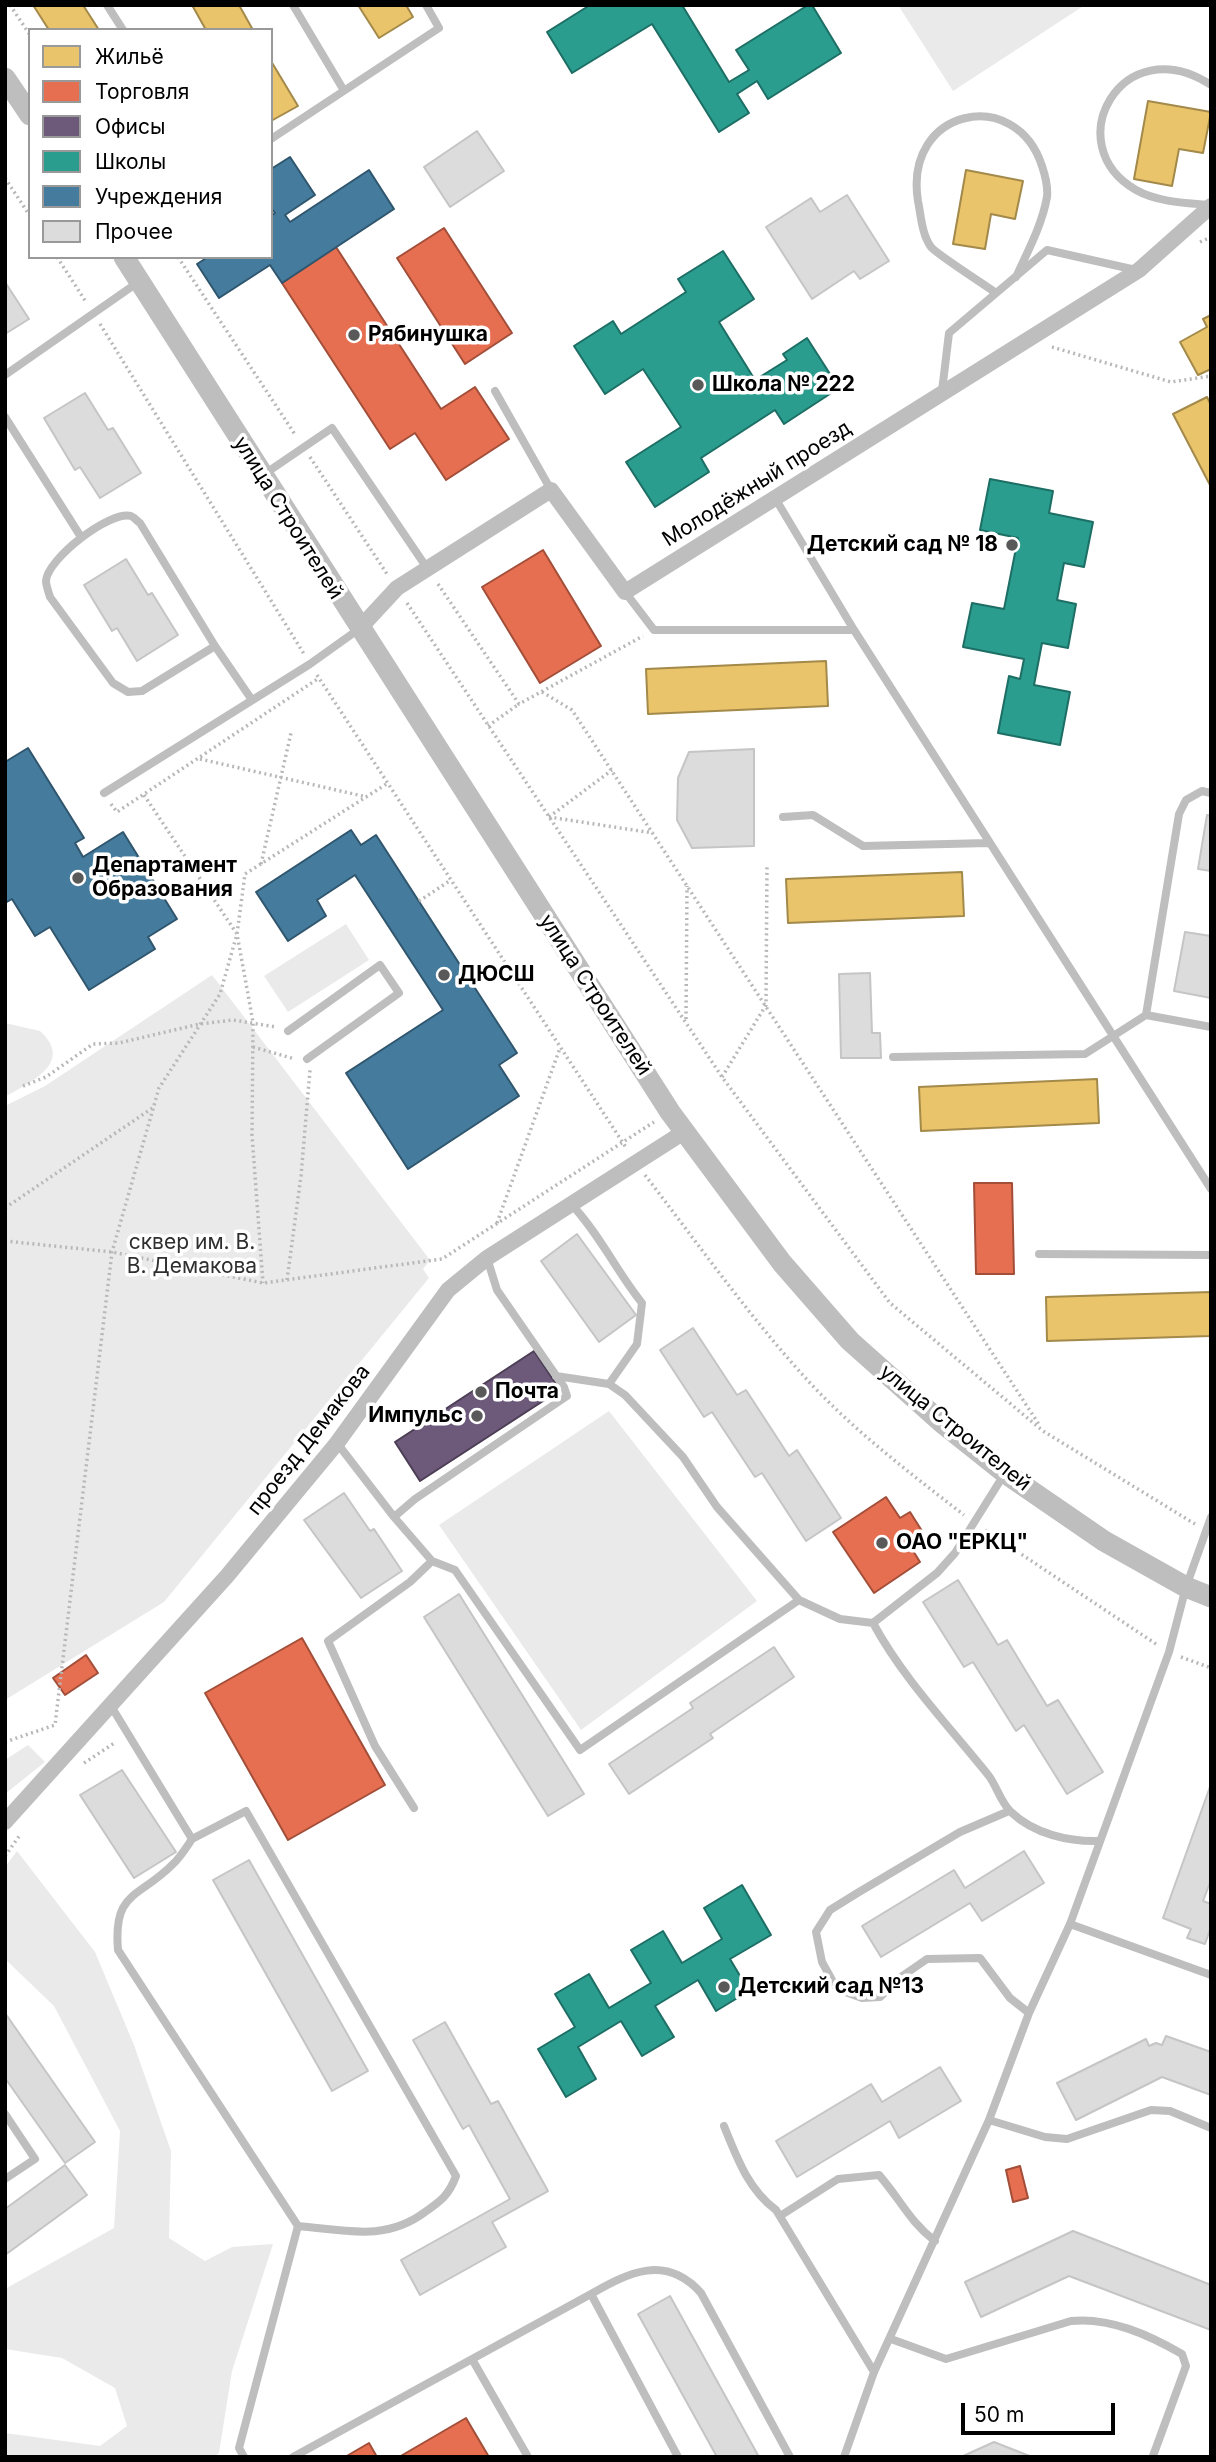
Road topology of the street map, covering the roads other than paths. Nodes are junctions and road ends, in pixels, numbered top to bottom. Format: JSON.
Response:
{"nodes":[{"id":1,"x":107,"y":5,"type":"edge"},
{"id":2,"x":293,"y":5,"type":"edge"},
{"id":3,"x":426,"y":5,"type":"edge"},
{"id":4,"x":121,"y":28,"type":"edge"},
{"id":5,"x":5,"y":78,"type":"edge"},
{"id":6,"x":1211,"y":85,"type":"edge"},
{"id":7,"x":343,"y":89,"type":"junction"},
{"id":8,"x":28,"y":112,"type":"edge"},
{"id":9,"x":273,"y":138,"type":"edge"},
{"id":10,"x":1211,"y":206,"type":"edge"},
{"id":11,"x":125,"y":259,"type":"edge"},
{"id":12,"x":1139,"y":271,"type":"junction"},
{"id":13,"x":1016,"y":276,"type":"junction"},
{"id":14,"x":139,"y":281,"type":"junction"},
{"id":15,"x":996,"y":293,"type":"junction"},
{"id":16,"x":5,"y":375,"type":"edge"},
{"id":17,"x":495,"y":391,"type":"dead end"},
{"id":18,"x":942,"y":391,"type":"junction"},
{"id":19,"x":5,"y":417,"type":"edge"},
{"id":20,"x":262,"y":476,"type":"junction"},
{"id":21,"x":551,"y":490,"type":"junction"},
{"id":22,"x":775,"y":498,"type":"junction"},
{"id":23,"x":81,"y":537,"type":"junction"},
{"id":24,"x":427,"y":568,"type":"junction"},
{"id":25,"x":625,"y":593,"type":"junction"},
{"id":26,"x":359,"y":629,"type":"junction"},
{"id":27,"x":854,"y":630,"type":"junction"},
{"id":28,"x":215,"y":646,"type":"junction"},
{"id":29,"x":252,"y":701,"type":"junction"},
{"id":30,"x":104,"y":793,"type":"road end"},
{"id":31,"x":1211,"y":793,"type":"edge"},
{"id":32,"x":783,"y":817,"type":"dead end"},
{"id":33,"x":989,"y":843,"type":"junction"},
{"id":34,"x":1146,"y":1016,"type":"junction"},
{"id":35,"x":1211,"y":1027,"type":"edge"},
{"id":36,"x":288,"y":1031,"type":"road end"},
{"id":37,"x":1115,"y":1037,"type":"junction"},
{"id":38,"x":893,"y":1057,"type":"dead end"},
{"id":39,"x":305,"y":1061,"type":"road end"},
{"id":40,"x":684,"y":1132,"type":"junction"},
{"id":41,"x":1211,"y":1189,"type":"edge"},
{"id":42,"x":572,"y":1205,"type":"junction"},
{"id":43,"x":1039,"y":1255,"type":"dead end"},
{"id":44,"x":1211,"y":1255,"type":"edge"},
{"id":45,"x":487,"y":1258,"type":"junction"},
{"id":46,"x":556,"y":1376,"type":"junction"},
{"id":47,"x":609,"y":1384,"type":"junction"},
{"id":48,"x":337,"y":1443,"type":"junction"},
{"id":49,"x":1005,"y":1473,"type":"junction"},
{"id":50,"x":394,"y":1517,"type":"junction"},
{"id":51,"x":1211,"y":1517,"type":"edge"},
{"id":52,"x":432,"y":1561,"type":"junction"},
{"id":53,"x":1186,"y":1587,"type":"junction"},
{"id":54,"x":1211,"y":1597,"type":"edge"},
{"id":55,"x":799,"y":1600,"type":"junction"},
{"id":56,"x":873,"y":1623,"type":"junction"},
{"id":57,"x":111,"y":1706,"type":"junction"},
{"id":58,"x":414,"y":1808,"type":"dead end"},
{"id":59,"x":1009,"y":1811,"type":"junction"},
{"id":60,"x":5,"y":1822,"type":"edge"},
{"id":61,"x":192,"y":1839,"type":"junction"},
{"id":62,"x":1100,"y":1841,"type":"junction"},
{"id":63,"x":1070,"y":1924,"type":"junction"},
{"id":64,"x":1211,"y":1974,"type":"edge"},
{"id":65,"x":1029,"y":2013,"type":"junction"},
{"id":66,"x":5,"y":2114,"type":"edge"},
{"id":67,"x":989,"y":2120,"type":"junction"},
{"id":68,"x":724,"y":2126,"type":"dead end"},
{"id":69,"x":1211,"y":2128,"type":"edge"},
{"id":70,"x":5,"y":2179,"type":"edge"},
{"id":71,"x":780,"y":2217,"type":"junction"},
{"id":72,"x":298,"y":2226,"type":"junction"},
{"id":73,"x":935,"y":2241,"type":"junction"},
{"id":74,"x":591,"y":2294,"type":"junction"},
{"id":75,"x":891,"y":2339,"type":"junction"},
{"id":76,"x":472,"y":2358,"type":"junction"},
{"id":77,"x":874,"y":2372,"type":"junction"},
{"id":78,"x":1153,"y":2456,"type":"edge"},
{"id":79,"x":244,"y":2457,"type":"edge"},
{"id":80,"x":293,"y":2457,"type":"edge"},
{"id":81,"x":528,"y":2457,"type":"edge"},
{"id":82,"x":678,"y":2457,"type":"edge"},
{"id":83,"x":790,"y":2457,"type":"edge"},
{"id":84,"x":844,"y":2457,"type":"edge"}],
"edges":[{"from":1,"to":4,"type":"lane"},
{"from":2,"to":7,"type":"lane"},
{"from":3,"to":7,"type":"lane"},
{"from":5,"to":8,"type":"street"},
{"from":6,"to":10,"type":"lane"},
{"from":7,"to":9,"type":"lane"},
{"from":10,"to":12,"type":"street","name":"Молодёжный проезд"},
{"from":11,"to":14,"type":"street","name":"улица Строителей"},
{"from":12,"to":13,"type":"lane"},
{"from":12,"to":18,"type":"street","name":"Молодёжный проезд"},
{"from":13,"to":15,"type":"lane"},
{"from":13,"to":15,"type":"lane"},
{"from":14,"to":16,"type":"lane"},
{"from":14,"to":20,"type":"street","name":"улица Строителей"},
{"from":15,"to":18,"type":"lane"},
{"from":17,"to":21,"type":"lane"},
{"from":18,"to":22,"type":"street","name":"Молодёжный проезд"},
{"from":19,"to":23,"type":"lane"},
{"from":20,"to":24,"type":"lane"},
{"from":20,"to":26,"type":"street","name":"улица Строителей"},
{"from":21,"to":24,"type":"street"},
{"from":21,"to":25,"type":"street"},
{"from":22,"to":25,"type":"street","name":"Молодёжный проезд"},
{"from":22,"to":27,"type":"lane"},
{"from":23,"to":28,"type":"lane"},
{"from":23,"to":28,"type":"lane"},
{"from":24,"to":26,"type":"street"},
{"from":25,"to":27,"type":"lane"},
{"from":26,"to":29,"type":"lane"},
{"from":26,"to":40,"type":"street","name":"улица Строителей"},
{"from":27,"to":33,"type":"lane"},
{"from":28,"to":29,"type":"lane"},
{"from":29,"to":30,"type":"lane"},
{"from":31,"to":34,"type":"lane"},
{"from":32,"to":33,"type":"lane"},
{"from":33,"to":37,"type":"lane"},
{"from":34,"to":35,"type":"lane"},
{"from":34,"to":37,"type":"lane"},
{"from":36,"to":39,"type":"lane"},
{"from":37,"to":38,"type":"lane"},
{"from":37,"to":41,"type":"lane"},
{"from":40,"to":42,"type":"street","name":"проезд Демакова"},
{"from":40,"to":49,"type":"street","name":"улица Строителей"},
{"from":42,"to":45,"type":"street","name":"проезд Демакова"},
{"from":42,"to":47,"type":"lane"},
{"from":43,"to":44,"type":"lane"},
{"from":45,"to":46,"type":"lane"},
{"from":45,"to":48,"type":"street","name":"проезд Демакова"},
{"from":46,"to":47,"type":"lane"},
{"from":46,"to":50,"type":"lane"},
{"from":47,"to":55,"type":"lane"},
{"from":48,"to":50,"type":"lane"},
{"from":48,"to":57,"type":"street","name":"проезд Демакова"},
{"from":49,"to":53,"type":"street","name":"улица Строителей"},
{"from":49,"to":56,"type":"lane"},
{"from":50,"to":52,"type":"lane"},
{"from":51,"to":53,"type":"lane"},
{"from":52,"to":55,"type":"lane"},
{"from":52,"to":58,"type":"lane"},
{"from":53,"to":54,"type":"street","name":"улица Строителей"},
{"from":53,"to":62,"type":"lane"},
{"from":55,"to":56,"type":"lane"},
{"from":56,"to":59,"type":"lane"},
{"from":57,"to":60,"type":"street","name":"проезд Демакова"},
{"from":57,"to":61,"type":"lane"},
{"from":59,"to":62,"type":"lane"},
{"from":59,"to":65,"type":"lane"},
{"from":61,"to":72,"type":"lane"},
{"from":61,"to":72,"type":"lane"},
{"from":62,"to":63,"type":"lane"},
{"from":63,"to":64,"type":"lane"},
{"from":63,"to":65,"type":"lane"},
{"from":65,"to":67,"type":"lane"},
{"from":66,"to":70,"type":"lane"},
{"from":67,"to":69,"type":"lane"},
{"from":67,"to":73,"type":"lane"},
{"from":68,"to":71,"type":"lane"},
{"from":71,"to":73,"type":"lane"},
{"from":71,"to":77,"type":"lane"},
{"from":72,"to":79,"type":"lane"},
{"from":73,"to":75,"type":"lane"},
{"from":74,"to":76,"type":"lane"},
{"from":74,"to":82,"type":"lane"},
{"from":74,"to":83,"type":"lane"},
{"from":75,"to":77,"type":"lane"},
{"from":75,"to":78,"type":"lane"},
{"from":76,"to":80,"type":"lane"},
{"from":76,"to":81,"type":"lane"},
{"from":77,"to":84,"type":"lane"}]}
